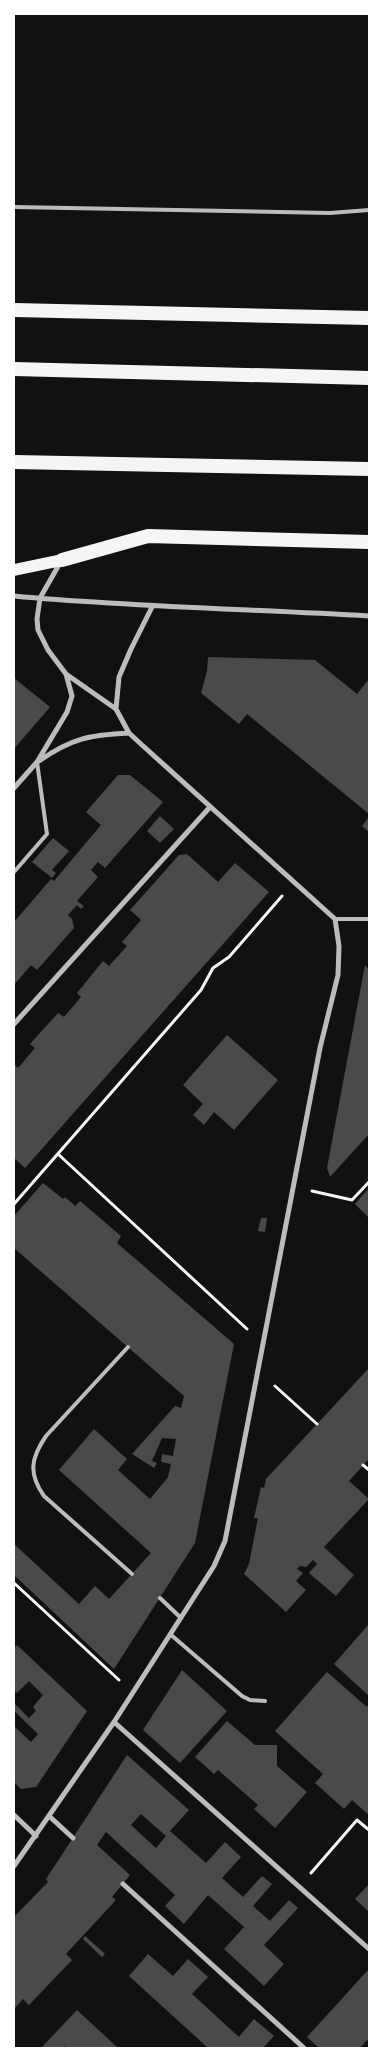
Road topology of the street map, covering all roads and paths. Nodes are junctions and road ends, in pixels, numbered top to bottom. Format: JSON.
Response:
{"nodes":[{"id":1,"x":14,"y":207,"type":"edge"},
{"id":2,"x":369,"y":210,"type":"edge"},
{"id":3,"x":14,"y":310,"type":"edge"},
{"id":4,"x":369,"y":318,"type":"edge"},
{"id":5,"x":14,"y":368,"type":"edge"},
{"id":6,"x":369,"y":378,"type":"edge"},
{"id":7,"x":14,"y":462,"type":"edge"},
{"id":8,"x":369,"y":468,"type":"edge"},
{"id":9,"x":369,"y":542,"type":"edge"},
{"id":10,"x":62,"y":560,"type":"junction"},
{"id":11,"x":14,"y":570,"type":"edge"},
{"id":12,"x":14,"y":596,"type":"edge"},
{"id":13,"x":40,"y":598,"type":"junction"},
{"id":14,"x":152,"y":607,"type":"junction"},
{"id":15,"x":369,"y":616,"type":"edge"},
{"id":16,"x":66,"y":674,"type":"junction"},
{"id":17,"x":116,"y":709,"type":"junction"},
{"id":18,"x":130,"y":732,"type":"junction"},
{"id":19,"x":37,"y":762,"type":"junction"},
{"id":20,"x":14,"y":788,"type":"edge"},
{"id":21,"x":210,"y":807,"type":"junction"},
{"id":22,"x":14,"y":872,"type":"edge"},
{"id":23,"x":294,"y":882,"type":"junction"},
{"id":24,"x":335,"y":919,"type":"junction"},
{"id":25,"x":369,"y":920,"type":"edge"},
{"id":26,"x":14,"y":1024,"type":"edge"},
{"id":27,"x":58,"y":1154,"type":"junction"},
{"id":28,"x":369,"y":1182,"type":"edge"},
{"id":29,"x":293,"y":1187,"type":"junction"},
{"id":30,"x":14,"y":1204,"type":"edge"},
{"id":31,"x":262,"y":1344,"type":"junction"},
{"id":32,"x":128,"y":1347,"type":"dead end"},
{"id":33,"x":257,"y":1371,"type":"junction"},
{"id":34,"x":317,"y":1424,"type":"dead end"},
{"id":35,"x":363,"y":1465,"type":"dead end"},
{"id":36,"x":369,"y":1470,"type":"edge"},
{"id":37,"x":132,"y":1574,"type":"dead end"},
{"id":38,"x":14,"y":1583,"type":"edge"},
{"id":39,"x":160,"y":1598,"type":"dead end"},
{"id":40,"x":181,"y":1618,"type":"junction"},
{"id":41,"x":170,"y":1634,"type":"junction"},
{"id":42,"x":132,"y":1693,"type":"junction"},
{"id":43,"x":266,"y":1701,"type":"dead end"},
{"id":44,"x":114,"y":1722,"type":"junction"},
{"id":45,"x":14,"y":1815,"type":"edge"},
{"id":46,"x":49,"y":1816,"type":"junction"},
{"id":47,"x":369,"y":1830,"type":"edge"},
{"id":48,"x":36,"y":1836,"type":"junction"},
{"id":49,"x":73,"y":1838,"type":"dead end"},
{"id":50,"x":14,"y":1866,"type":"edge"},
{"id":51,"x":124,"y":1884,"type":"dead end"},
{"id":52,"x":300,"y":1887,"type":"junction"},
{"id":53,"x":369,"y":1950,"type":"edge"},
{"id":54,"x":304,"y":2048,"type":"edge"}],
"edges":[{"from":1,"to":2,"type":"lane"},
{"from":3,"to":4,"type":"highway"},
{"from":5,"to":6,"type":"highway"},
{"from":7,"to":8,"type":"highway"},
{"from":9,"to":10,"type":"highway"},
{"from":10,"to":11,"type":"main road"},
{"from":10,"to":13,"type":"street"},
{"from":12,"to":13,"type":"street"},
{"from":13,"to":14,"type":"street"},
{"from":13,"to":16,"type":"street"},
{"from":14,"to":15,"type":"street"},
{"from":14,"to":17,"type":"street"},
{"from":16,"to":17,"type":"street"},
{"from":16,"to":19,"type":"street"},
{"from":17,"to":18,"type":"street"},
{"from":18,"to":19,"type":"street"},
{"from":18,"to":21,"type":"street"},
{"from":19,"to":20,"type":"street"},
{"from":19,"to":22,"type":"lane"},
{"from":21,"to":23,"type":"street"},
{"from":21,"to":26,"type":"street"},
{"from":23,"to":24,"type":"street"},
{"from":23,"to":27,"type":"path"},
{"from":24,"to":25,"type":"lane"},
{"from":24,"to":29,"type":"street"},
{"from":27,"to":30,"type":"path"},
{"from":27,"to":31,"type":"path"},
{"from":28,"to":29,"type":"path"},
{"from":29,"to":31,"type":"street"},
{"from":31,"to":33,"type":"street"},
{"from":32,"to":37,"type":"lane"},
{"from":33,"to":34,"type":"path"},
{"from":33,"to":40,"type":"street"},
{"from":35,"to":36,"type":"path"},
{"from":38,"to":42,"type":"path"},
{"from":39,"to":40,"type":"lane"},
{"from":40,"to":41,"type":"street"},
{"from":41,"to":42,"type":"street"},
{"from":41,"to":43,"type":"lane"},
{"from":42,"to":44,"type":"street"},
{"from":44,"to":46,"type":"street"},
{"from":44,"to":52,"type":"street"},
{"from":45,"to":48,"type":"street"},
{"from":46,"to":48,"type":"street"},
{"from":46,"to":49,"type":"street"},
{"from":47,"to":52,"type":"path"},
{"from":48,"to":50,"type":"street"},
{"from":51,"to":54,"type":"street"},
{"from":52,"to":53,"type":"street"}]}
